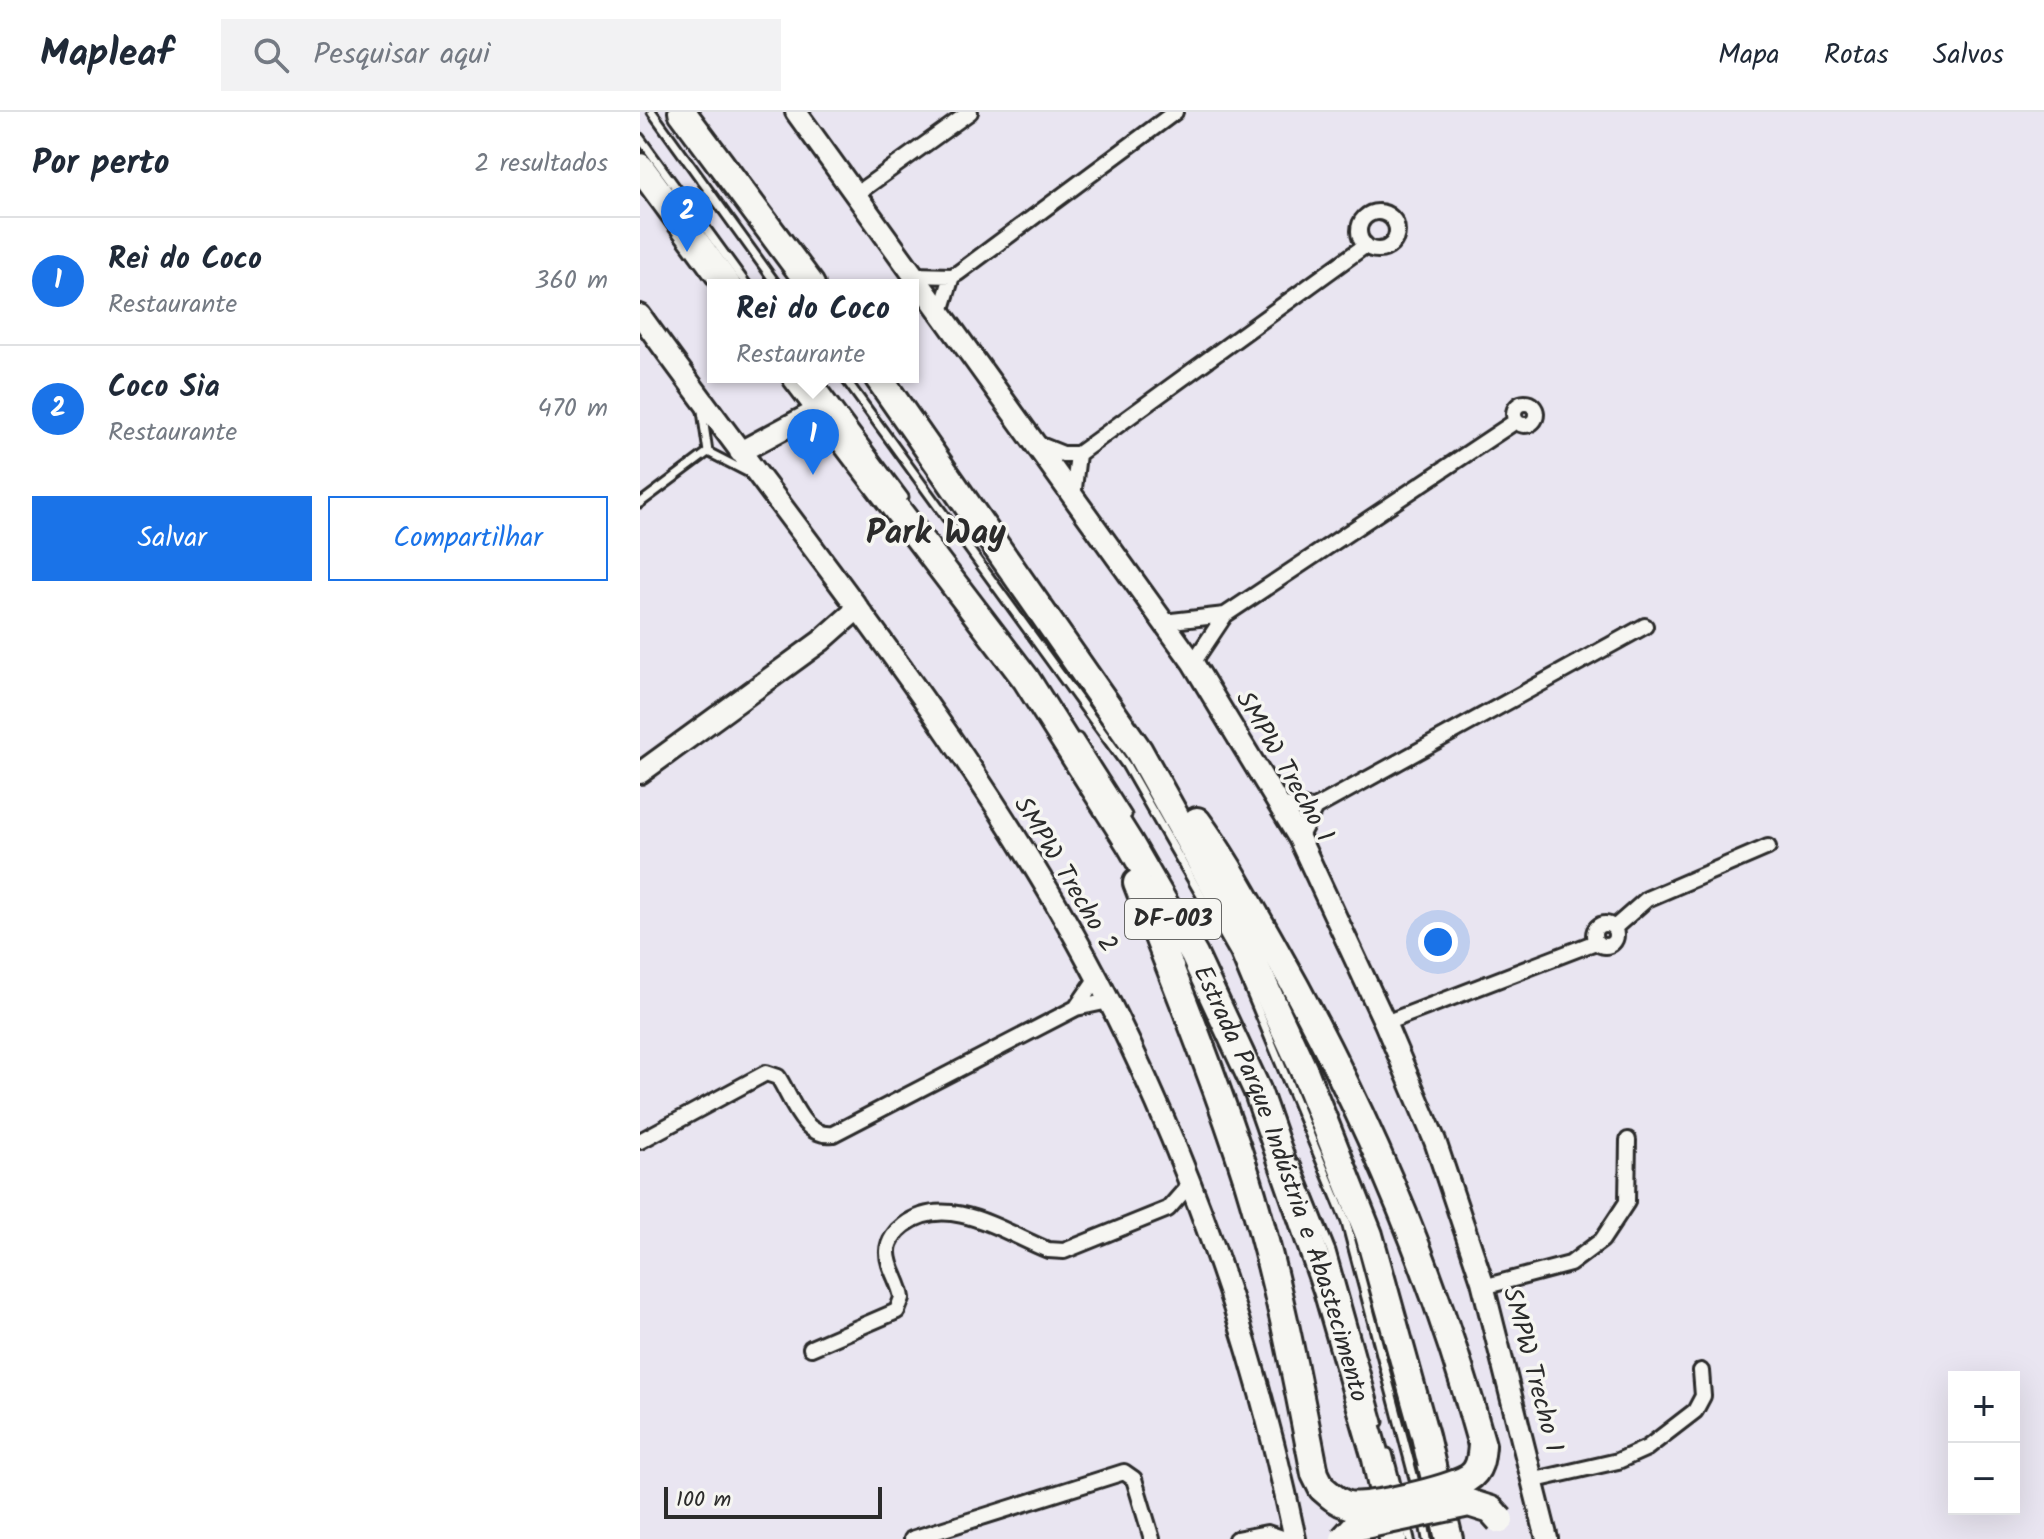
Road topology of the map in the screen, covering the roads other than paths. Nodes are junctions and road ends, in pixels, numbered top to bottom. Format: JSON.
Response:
{"nodes":[{"id":1,"x":652,"y":112,"type":"edge"},
{"id":2,"x":682,"y":112,"type":"edge"},
{"id":3,"x":796,"y":112,"type":"edge"},
{"id":4,"x":970,"y":112,"type":"edge"},
{"id":5,"x":1175,"y":112,"type":"edge"},
{"id":6,"x":640,"y":138,"type":"edge"},
{"id":7,"x":640,"y":167,"type":"edge"},
{"id":8,"x":856,"y":194,"type":"junction"},
{"id":9,"x":1366,"y":245,"type":"dead end"},
{"id":10,"x":914,"y":275,"type":"junction"},
{"id":11,"x":952,"y":276,"type":"junction"},
{"id":12,"x":723,"y":279,"type":"edge"},
{"id":13,"x":743,"y":279,"type":"edge"},
{"id":14,"x":773,"y":279,"type":"edge"},
{"id":15,"x":807,"y":279,"type":"edge"},
{"id":16,"x":917,"y":279,"type":"edge"},
{"id":17,"x":919,"y":282,"type":"edge"},
{"id":18,"x":941,"y":312,"type":"junction"},
{"id":19,"x":640,"y":315,"type":"edge"},
{"id":20,"x":800,"y":383,"type":"edge"},
{"id":21,"x":819,"y":383,"type":"edge"},
{"id":22,"x":848,"y":383,"type":"edge"},
{"id":23,"x":882,"y":383,"type":"edge"},
{"id":24,"x":693,"y":387,"type":"junction"},
{"id":25,"x":820,"y":409,"type":"junction"},
{"id":26,"x":1516,"y":421,"type":"dead end"},
{"id":27,"x":1034,"y":442,"type":"junction"},
{"id":28,"x":708,"y":452,"type":"junction"},
{"id":29,"x":740,"y":452,"type":"junction"},
{"id":30,"x":1078,"y":454,"type":"junction"},
{"id":31,"x":761,"y":481,"type":"junction"},
{"id":32,"x":1073,"y":497,"type":"junction"},
{"id":33,"x":640,"y":503,"type":"edge"},
{"id":34,"x":908,"y":503,"type":"dead end"},
{"id":35,"x":856,"y":610,"type":"junction"},
{"id":36,"x":1225,"y":615,"type":"junction"},
{"id":37,"x":992,"y":617,"type":"dead end"},
{"id":38,"x":1163,"y":622,"type":"junction"},
{"id":39,"x":1645,"y":626,"type":"dead end"},
{"id":40,"x":1193,"y":663,"type":"junction"},
{"id":41,"x":1061,"y":714,"type":"dead end"},
{"id":42,"x":1070,"y":726,"type":"dead end"},
{"id":43,"x":1139,"y":751,"type":"junction"},
{"id":44,"x":640,"y":773,"type":"edge"},
{"id":45,"x":1279,"y":806,"type":"junction"},
{"id":46,"x":1315,"y":808,"type":"junction"},
{"id":47,"x":1131,"y":835,"type":"junction"},
{"id":48,"x":1299,"y":838,"type":"junction"},
{"id":49,"x":1768,"y":847,"type":"dead end"},
{"id":50,"x":1161,"y":876,"type":"dead end"},
{"id":51,"x":1096,"y":979,"type":"junction"},
{"id":52,"x":1109,"y":1001,"type":"junction"},
{"id":53,"x":1076,"y":1008,"type":"junction"},
{"id":54,"x":1385,"y":1023,"type":"junction"},
{"id":55,"x":1274,"y":1109,"type":"dead end"},
{"id":56,"x":1628,"y":1140,"type":"dead end"},
{"id":57,"x":640,"y":1141,"type":"edge"},
{"id":58,"x":1291,"y":1152,"type":"dead end"},
{"id":59,"x":1190,"y":1184,"type":"junction"},
{"id":60,"x":1168,"y":1209,"type":"junction"},
{"id":61,"x":1202,"y":1213,"type":"junction"},
{"id":62,"x":1483,"y":1287,"type":"junction"},
{"id":63,"x":811,"y":1348,"type":"dead end"},
{"id":64,"x":1701,"y":1371,"type":"dead end"},
{"id":65,"x":1380,"y":1427,"type":"dead end"},
{"id":66,"x":1384,"y":1441,"type":"dead end"},
{"id":67,"x":1535,"y":1480,"type":"junction"},
{"id":68,"x":1290,"y":1514,"type":"junction"},
{"id":69,"x":1502,"y":1530,"type":"edge"},
{"id":70,"x":1267,"y":1533,"type":"junction"},
{"id":71,"x":912,"y":1539,"type":"edge"},
{"id":72,"x":1152,"y":1539,"type":"edge"},
{"id":73,"x":1236,"y":1539,"type":"edge"},
{"id":74,"x":1285,"y":1539,"type":"edge"},
{"id":75,"x":1295,"y":1539,"type":"edge"},
{"id":76,"x":1344,"y":1539,"type":"edge"},
{"id":77,"x":1393,"y":1539,"type":"edge"},
{"id":78,"x":1410,"y":1539,"type":"edge"},
{"id":79,"x":1427,"y":1539,"type":"edge"},
{"id":80,"x":1449,"y":1539,"type":"edge"},
{"id":81,"x":1547,"y":1539,"type":"edge"}],
"edges":[{"from":1,"to":14,"type":"lane"},
{"from":2,"to":15,"type":"highway"},
{"from":3,"to":8,"type":"street","name":"SMPW Trecho 1"},
{"from":4,"to":8,"type":"street"},
{"from":5,"to":11,"type":"street"},
{"from":6,"to":13,"type":"lane"},
{"from":7,"to":12,"type":"highway"},
{"from":8,"to":10,"type":"street","name":"SMPW Trecho 1"},
{"from":9,"to":30,"type":"street"},
{"from":10,"to":11,"type":"street"},
{"from":10,"to":16,"type":"street","name":"SMPW Trecho 1"},
{"from":11,"to":18,"type":"street"},
{"from":17,"to":18,"type":"street","name":"SMPW Trecho 1"},
{"from":18,"to":27,"type":"street","name":"SMPW Trecho 1"},
{"from":19,"to":24,"type":"street","name":"SMPW Trecho 2"},
{"from":20,"to":25,"type":"highway","name":"Estrada Parque Indústria e Abastecimento","number":"DF-003"},
{"from":21,"to":34,"type":"lane"},
{"from":22,"to":79,"type":"lane"},
{"from":23,"to":43,"type":"highway","name":"Estrada Parque Indústria e Abastecimento","number":"DF-003"},
{"from":24,"to":28,"type":"lane"},
{"from":24,"to":29,"type":"street","name":"SMPW Trecho 2"},
{"from":25,"to":29,"type":"street"},
{"from":25,"to":47,"type":"highway","name":"Estrada Parque Indústria e Abastecimento","number":"DF-003"},
{"from":26,"to":36,"type":"street"},
{"from":27,"to":30,"type":"street"},
{"from":27,"to":32,"type":"street","name":"SMPW Trecho 1"},
{"from":28,"to":31,"type":"lane"},
{"from":28,"to":33,"type":"lane"},
{"from":29,"to":31,"type":"street","name":"SMPW Trecho 2"},
{"from":30,"to":32,"type":"street"},
{"from":31,"to":35,"type":"street","name":"SMPW Trecho 2"},
{"from":32,"to":38,"type":"street","name":"SMPW Trecho 1"},
{"from":35,"to":44,"type":"street"},
{"from":35,"to":51,"type":"street","name":"SMPW Trecho 2"},
{"from":36,"to":38,"type":"street"},
{"from":36,"to":40,"type":"street"},
{"from":37,"to":41,"type":"lane"},
{"from":38,"to":40,"type":"street","name":"SMPW Trecho 1"},
{"from":39,"to":46,"type":"street"},
{"from":40,"to":45,"type":"street","name":"SMPW Trecho 1"},
{"from":42,"to":47,"type":"lane"},
{"from":43,"to":47,"type":"highway","bridge":true},
{"from":43,"to":80,"type":"highway","name":"Estrada Parque Indústria e Abastecimento","number":"DF-003"},
{"from":45,"to":46,"type":"street"},
{"from":45,"to":48,"type":"street","name":"SMPW Trecho 1"},
{"from":46,"to":48,"type":"street"},
{"from":47,"to":77,"type":"highway","name":"Estrada Parque Indústria e Abastecimento","number":"DF-003"},
{"from":48,"to":54,"type":"street","name":"SMPW Trecho 1"},
{"from":49,"to":54,"type":"street"},
{"from":50,"to":55,"type":"lane"},
{"from":51,"to":52,"type":"street","name":"SMPW Trecho 2"},
{"from":51,"to":53,"type":"street"},
{"from":52,"to":53,"type":"street"},
{"from":52,"to":59,"type":"street","name":"SMPW Trecho 2"},
{"from":53,"to":57,"type":"street"},
{"from":54,"to":62,"type":"street","name":"SMPW Trecho 1"},
{"from":56,"to":62,"type":"street"},
{"from":58,"to":65,"type":"lane"},
{"from":59,"to":60,"type":"street"},
{"from":59,"to":61,"type":"street","name":"SMPW Trecho 2"},
{"from":60,"to":61,"type":"street"},
{"from":60,"to":63,"type":"street"},
{"from":61,"to":68,"type":"street","name":"SMPW Trecho 2"},
{"from":62,"to":67,"type":"street","name":"SMPW Trecho 1"},
{"from":64,"to":67,"type":"street"},
{"from":66,"to":78,"type":"lane"},
{"from":67,"to":81,"type":"street","name":"SMPW Trecho 1"},
{"from":68,"to":70,"type":"street"},
{"from":68,"to":75,"type":"street","name":"SMPW Trecho 2"},
{"from":69,"to":76,"type":"highway","bridge":true},
{"from":70,"to":73,"type":"street"},
{"from":70,"to":74,"type":"street"},
{"from":71,"to":72,"type":"street"}]}
